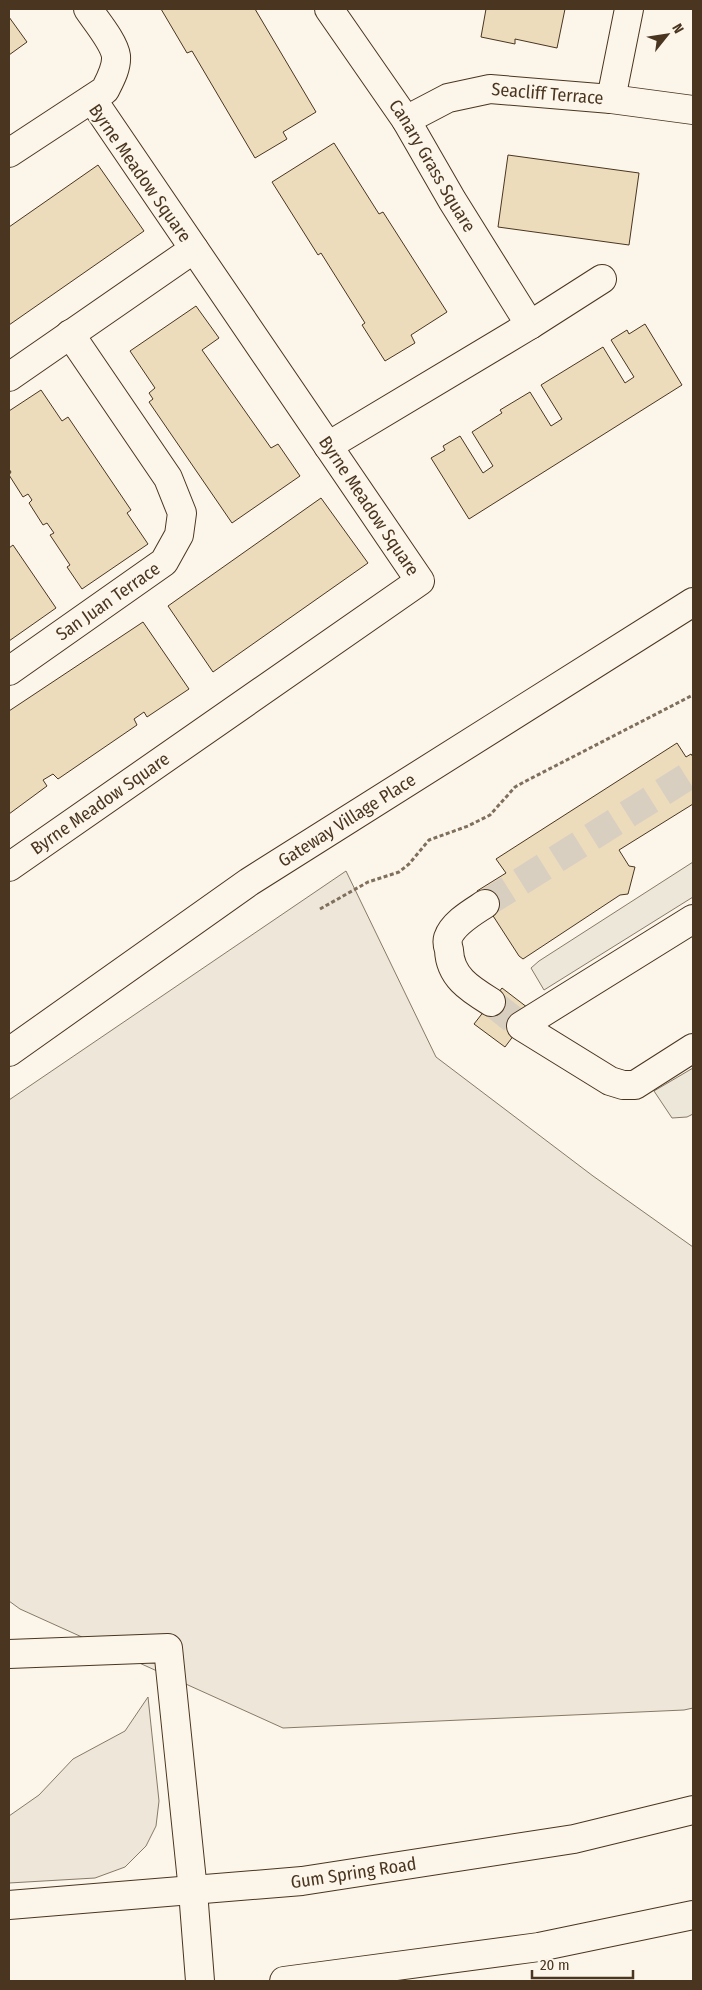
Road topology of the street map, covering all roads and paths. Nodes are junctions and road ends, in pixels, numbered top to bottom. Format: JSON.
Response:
{"nodes":[{"id":1,"x":88,"y":9,"type":"edge"},
{"id":2,"x":328,"y":9,"type":"edge"},
{"id":3,"x":629,"y":9,"type":"edge"},
{"id":4,"x":92,"y":99,"type":"junction"},
{"id":5,"x":611,"y":99,"type":"junction"},
{"id":6,"x":693,"y":110,"type":"edge"},
{"id":7,"x":406,"y":120,"type":"junction"},
{"id":8,"x":9,"y":153,"type":"edge"},
{"id":9,"x":194,"y":249,"type":"junction"},
{"id":10,"x":602,"y":279,"type":"dead end"},
{"id":11,"x":530,"y":325,"type":"junction"},
{"id":12,"x":70,"y":334,"type":"junction"},
{"id":13,"x":9,"y":377,"type":"edge"},
{"id":14,"x":328,"y":446,"type":"junction"},
{"id":15,"x":693,"y":602,"type":"edge"},
{"id":16,"x":9,"y":671,"type":"edge"},
{"id":17,"x":693,"y":695,"type":"edge"},
{"id":18,"x":9,"y":867,"type":"edge"},
{"id":19,"x":485,"y":904,"type":"tunnel mouth"},
{"id":20,"x":320,"y":909,"type":"dead end"},
{"id":21,"x":693,"y":919,"type":"edge"},
{"id":22,"x":491,"y":1002,"type":"tunnel mouth"},
{"id":23,"x":693,"y":1048,"type":"edge"},
{"id":24,"x":9,"y":1052,"type":"edge"},
{"id":25,"x":9,"y":1654,"type":"edge"},
{"id":26,"x":693,"y":1810,"type":"edge"},
{"id":27,"x":193,"y":1891,"type":"junction"},
{"id":28,"x":9,"y":1905,"type":"edge"},
{"id":29,"x":693,"y":1915,"type":"edge"},
{"id":30,"x":200,"y":1981,"type":"edge"},
{"id":31,"x":284,"y":1981,"type":"edge"}],
"edges":[{"from":1,"to":4,"type":"street"},
{"from":2,"to":7,"type":"street","name":"Canary Grass Square"},
{"from":3,"to":5,"type":"street"},
{"from":4,"to":8,"type":"street","name":"Byrne Meadow Square"},
{"from":4,"to":9,"type":"street","name":"Byrne Meadow Square"},
{"from":5,"to":6,"type":"street","name":"Seacliff Terrace"},
{"from":5,"to":7,"type":"street","name":"Seacliff Terrace"},
{"from":7,"to":11,"type":"street","name":"Canary Grass Square"},
{"from":9,"to":12,"type":"street"},
{"from":9,"to":14,"type":"street","name":"Byrne Meadow Square"},
{"from":10,"to":11,"type":"street"},
{"from":11,"to":14,"type":"street"},
{"from":12,"to":13,"type":"street"},
{"from":12,"to":16,"type":"street","name":"San Juan Terrace"},
{"from":14,"to":18,"type":"street","name":"Byrne Meadow Square"},
{"from":15,"to":24,"type":"street","name":"Gateway Village Place"},
{"from":17,"to":20,"type":"path"},
{"from":19,"to":22,"type":"street"},
{"from":21,"to":23,"type":"street"},
{"from":25,"to":27,"type":"street"},
{"from":26,"to":27,"type":"street","name":"Gum Spring Road"},
{"from":27,"to":28,"type":"street","name":"Gum Spring Road"},
{"from":27,"to":30,"type":"street"},
{"from":29,"to":31,"type":"street"}]}
